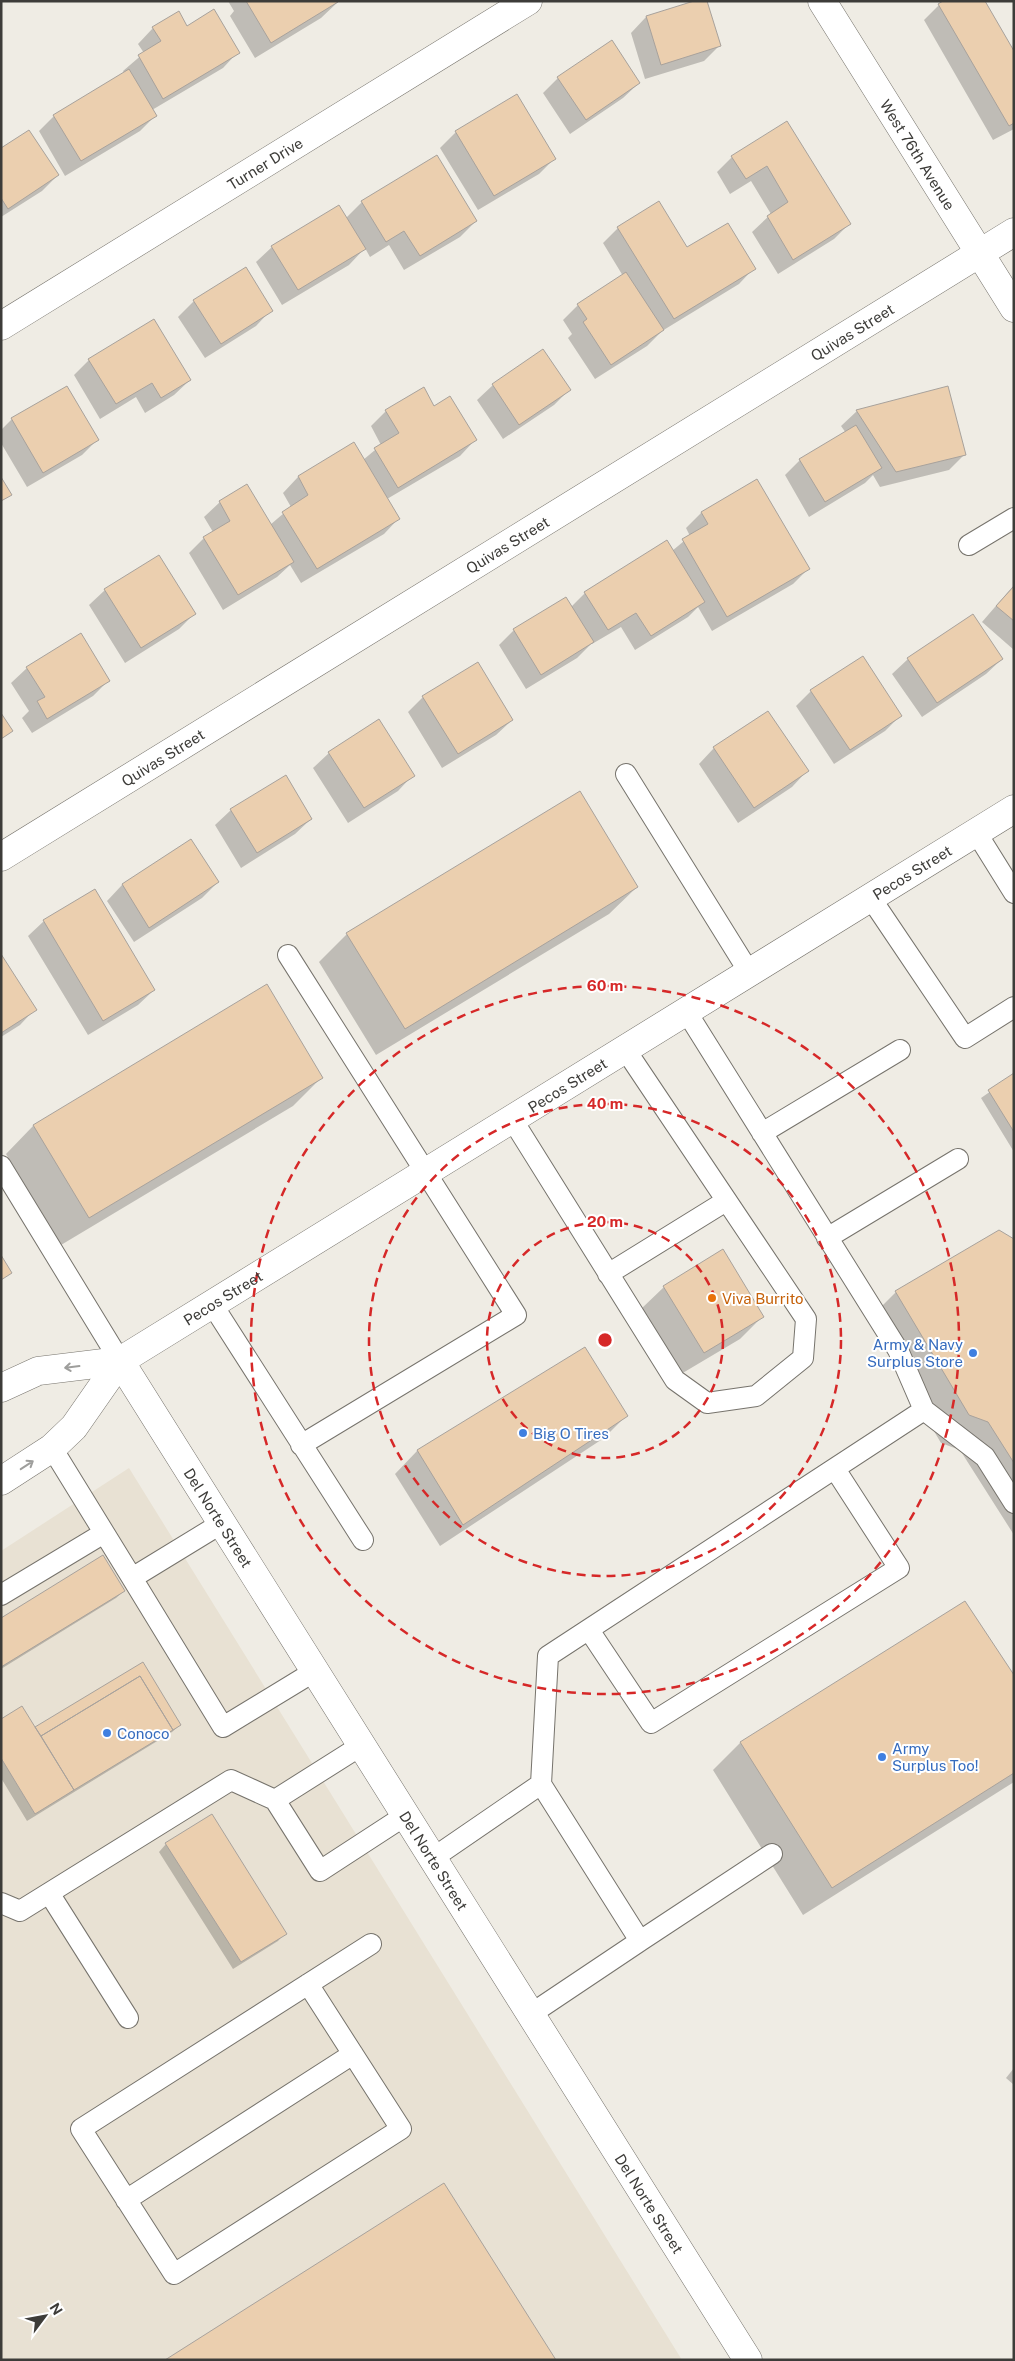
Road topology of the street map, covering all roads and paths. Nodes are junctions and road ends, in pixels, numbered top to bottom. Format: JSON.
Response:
{"nodes":[{"id":1,"x":528,"y":1,"type":"edge"},
{"id":2,"x":822,"y":1,"type":"edge"},
{"id":3,"x":1014,"y":232,"type":"edge"},
{"id":4,"x":979,"y":253,"type":"junction"},
{"id":5,"x":1014,"y":308,"type":"edge"},
{"id":6,"x":1,"y":326,"type":"edge"},
{"id":7,"x":1014,"y":518,"type":"edge"},
{"id":8,"x":969,"y":545,"type":"dead end"},
{"id":9,"x":626,"y":774,"type":"dead end"},
{"id":10,"x":1014,"y":808,"type":"edge"},
{"id":11,"x":976,"y":832,"type":"junction"},
{"id":12,"x":1,"y":857,"type":"edge"},
{"id":13,"x":1014,"y":893,"type":"edge"},
{"id":14,"x":870,"y":897,"type":"junction"},
{"id":15,"x":288,"y":955,"type":"dead end"},
{"id":16,"x":749,"y":972,"type":"junction"},
{"id":17,"x":1014,"y":1007,"type":"edge"},
{"id":18,"x":686,"y":1011,"type":"junction"},
{"id":19,"x":624,"y":1049,"type":"junction"},
{"id":20,"x":900,"y":1050,"type":"dead end"},
{"id":21,"x":512,"y":1119,"type":"junction"},
{"id":22,"x":762,"y":1133,"type":"junction"},
{"id":23,"x":958,"y":1159,"type":"dead end"},
{"id":24,"x":1,"y":1166,"type":"edge"},
{"id":25,"x":426,"y":1172,"type":"junction"},
{"id":26,"x":726,"y":1201,"type":"junction"},
{"id":27,"x":828,"y":1238,"type":"junction"},
{"id":28,"x":608,"y":1274,"type":"junction"},
{"id":29,"x":212,"y":1304,"type":"junction"},
{"id":30,"x":120,"y":1360,"type":"junction"},
{"id":31,"x":1,"y":1388,"type":"edge"},
{"id":32,"x":924,"y":1410,"type":"junction"},
{"id":33,"x":301,"y":1445,"type":"junction"},
{"id":34,"x":52,"y":1448,"type":"junction"},
{"id":35,"x":835,"y":1469,"type":"junction"},
{"id":36,"x":1,"y":1481,"type":"edge"},
{"id":37,"x":1014,"y":1502,"type":"edge"},
{"id":38,"x":222,"y":1523,"type":"junction"},
{"id":39,"x":104,"y":1532,"type":"junction"},
{"id":40,"x":363,"y":1540,"type":"dead end"},
{"id":41,"x":132,"y":1578,"type":"junction"},
{"id":42,"x":1,"y":1595,"type":"edge"},
{"id":43,"x":589,"y":1630,"type":"junction"},
{"id":44,"x":315,"y":1671,"type":"junction"},
{"id":45,"x":362,"y":1745,"type":"junction"},
{"id":46,"x":541,"y":1784,"type":"junction"},
{"id":47,"x":275,"y":1800,"type":"junction"},
{"id":48,"x":406,"y":1816,"type":"junction"},
{"id":49,"x":772,"y":1854,"type":"dead end"},
{"id":50,"x":432,"y":1858,"type":"junction"},
{"id":51,"x":49,"y":1893,"type":"junction"},
{"id":52,"x":1,"y":1903,"type":"edge"},
{"id":53,"x":640,"y":1941,"type":"junction"},
{"id":54,"x":371,"y":1944,"type":"dead end"},
{"id":55,"x":308,"y":1984,"type":"junction"},
{"id":56,"x":531,"y":2014,"type":"junction"},
{"id":57,"x":128,"y":2018,"type":"dead end"},
{"id":58,"x":353,"y":2054,"type":"junction"},
{"id":59,"x":126,"y":2200,"type":"junction"},
{"id":60,"x":748,"y":2360,"type":"edge"}],
"edges":[{"from":1,"to":6,"type":"street","name":"Turner Drive"},
{"from":2,"to":4,"type":"street","name":"West 76th Avenue"},
{"from":3,"to":4,"type":"street","name":"Quivas Street"},
{"from":4,"to":5,"type":"street","name":"West 76th Avenue"},
{"from":4,"to":12,"type":"street","name":"Quivas Street"},
{"from":7,"to":8,"type":"lane"},
{"from":9,"to":16,"type":"lane"},
{"from":10,"to":11,"type":"street","name":"Pecos Street"},
{"from":11,"to":13,"type":"lane"},
{"from":11,"to":14,"type":"street","name":"Pecos Street"},
{"from":14,"to":16,"type":"street","name":"Pecos Street"},
{"from":14,"to":17,"type":"lane"},
{"from":15,"to":25,"type":"lane"},
{"from":16,"to":18,"type":"street","name":"Pecos Street"},
{"from":18,"to":19,"type":"street","name":"Pecos Street"},
{"from":18,"to":22,"type":"lane"},
{"from":19,"to":21,"type":"street","name":"Pecos Street"},
{"from":19,"to":26,"type":"lane"},
{"from":20,"to":22,"type":"lane"},
{"from":21,"to":25,"type":"street","name":"Pecos Street"},
{"from":21,"to":28,"type":"lane"},
{"from":22,"to":27,"type":"lane"},
{"from":23,"to":27,"type":"lane"},
{"from":24,"to":30,"type":"lane"},
{"from":25,"to":29,"type":"street","name":"Pecos Street"},
{"from":25,"to":33,"type":"lane"},
{"from":26,"to":28,"type":"lane"},
{"from":26,"to":28,"type":"lane"},
{"from":27,"to":32,"type":"lane"},
{"from":29,"to":30,"type":"street","name":"Pecos Street"},
{"from":29,"to":33,"type":"lane"},
{"from":30,"to":31,"type":"street","name":"Pecos Street","one_way":true},
{"from":30,"to":34,"type":"street","name":"Pecos Street"},
{"from":30,"to":38,"type":"street","name":"Del Norte Street"},
{"from":32,"to":35,"type":"lane"},
{"from":32,"to":37,"type":"lane"},
{"from":33,"to":40,"type":"lane"},
{"from":36,"to":34,"type":"street","name":"Pecos Street","one_way":true},
{"from":34,"to":39,"type":"lane"},
{"from":35,"to":43,"type":"lane"},
{"from":35,"to":43,"type":"lane"},
{"from":38,"to":41,"type":"lane"},
{"from":38,"to":44,"type":"street","name":"Del Norte Street"},
{"from":39,"to":41,"type":"lane"},
{"from":39,"to":42,"type":"lane"},
{"from":41,"to":44,"type":"lane"},
{"from":43,"to":46,"type":"lane"},
{"from":44,"to":45,"type":"street","name":"Del Norte Street"},
{"from":45,"to":47,"type":"lane"},
{"from":45,"to":48,"type":"street","name":"Del Norte Street"},
{"from":46,"to":50,"type":"lane"},
{"from":46,"to":53,"type":"lane"},
{"from":47,"to":48,"type":"lane"},
{"from":47,"to":51,"type":"lane"},
{"from":48,"to":50,"type":"street","name":"Del Norte Street"},
{"from":49,"to":53,"type":"lane"},
{"from":50,"to":56,"type":"street","name":"Del Norte Street"},
{"from":51,"to":52,"type":"lane"},
{"from":51,"to":57,"type":"lane"},
{"from":53,"to":56,"type":"lane"},
{"from":54,"to":55,"type":"lane"},
{"from":55,"to":58,"type":"lane"},
{"from":55,"to":59,"type":"lane"},
{"from":56,"to":60,"type":"street","name":"Del Norte Street"},
{"from":58,"to":59,"type":"lane"},
{"from":58,"to":59,"type":"lane"}]}
